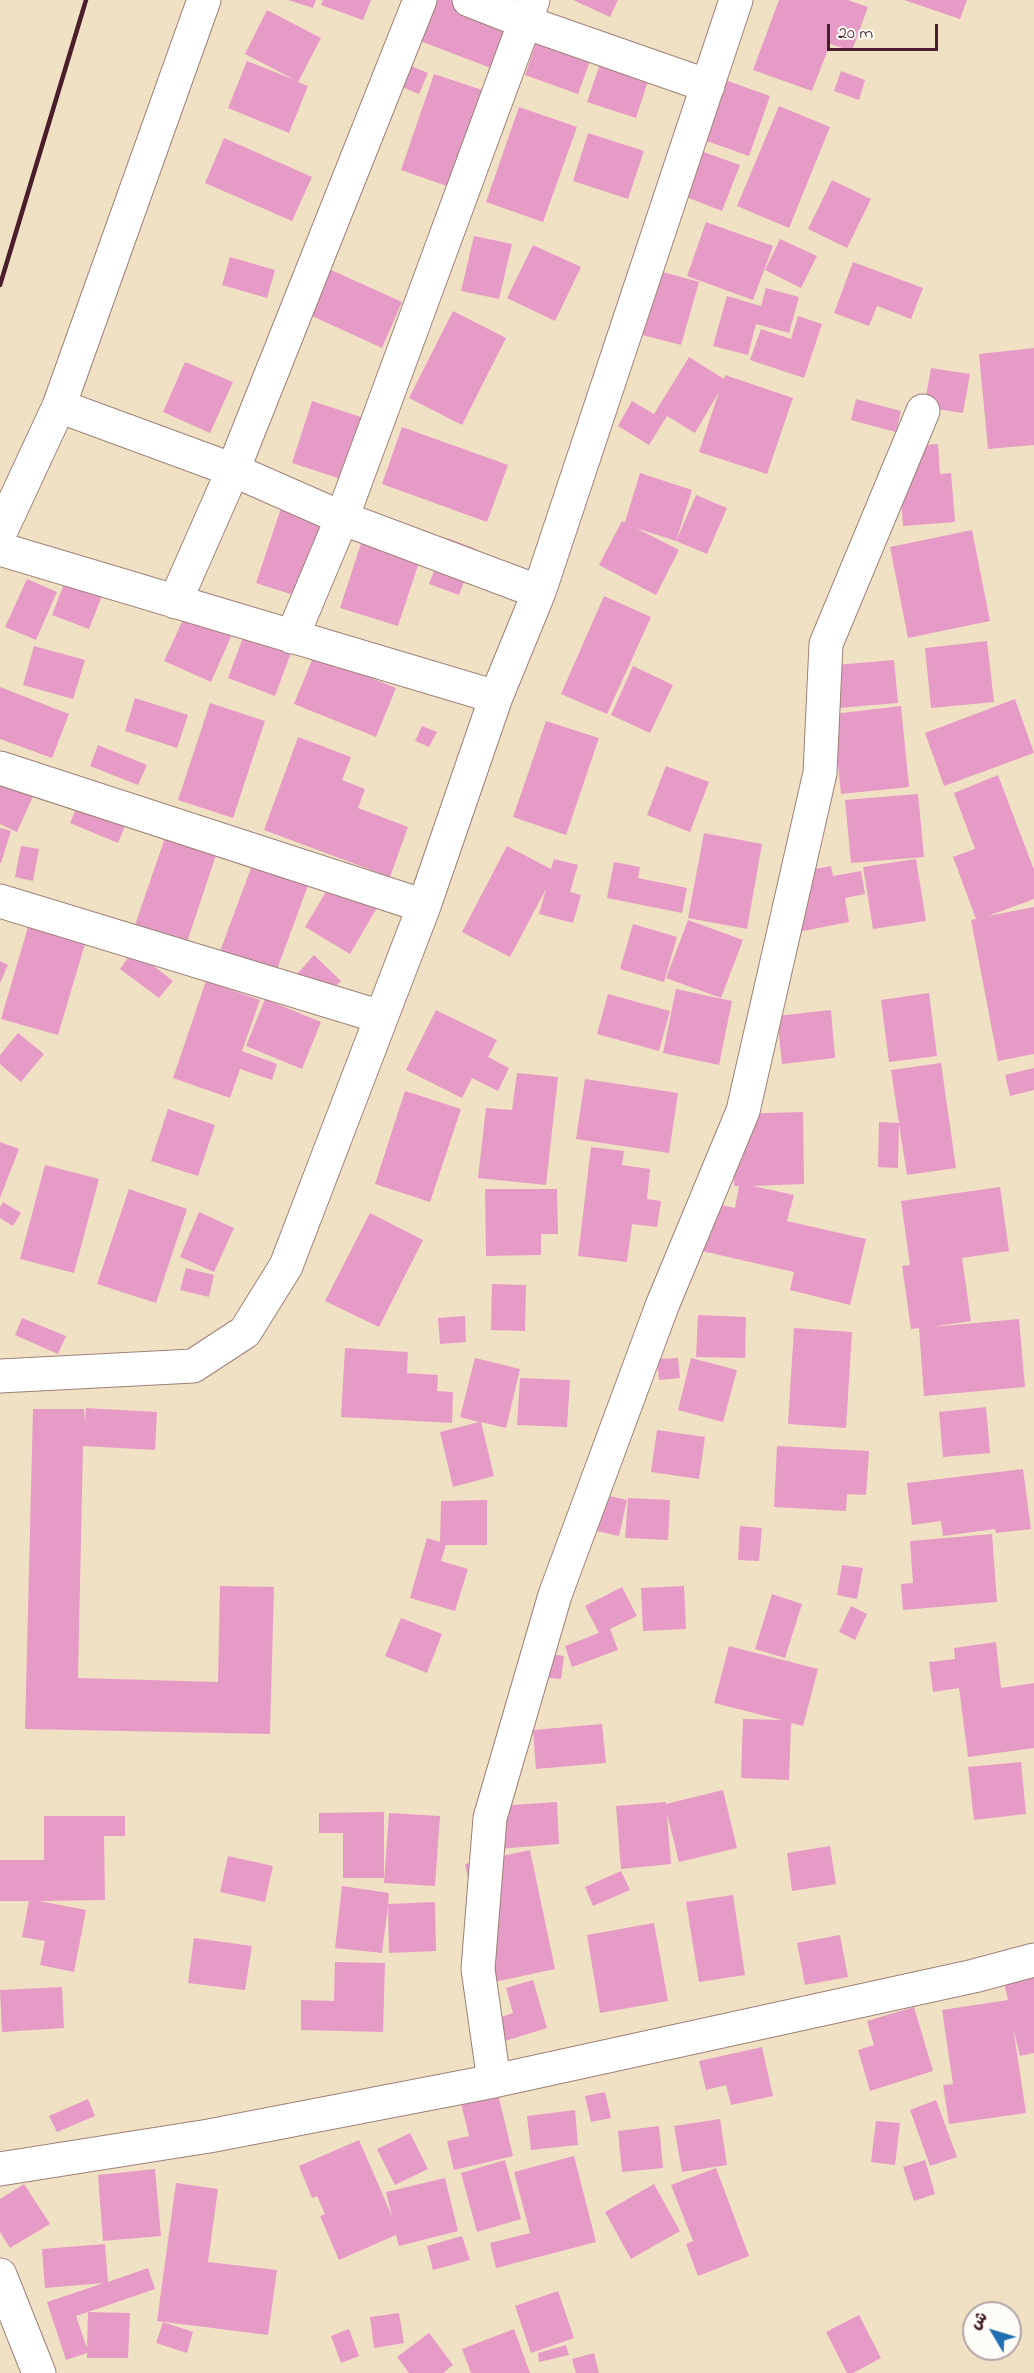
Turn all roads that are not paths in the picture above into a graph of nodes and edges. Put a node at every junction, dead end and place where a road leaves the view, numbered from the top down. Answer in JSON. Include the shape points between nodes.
{"nodes":[{"id":1,"x":204,"y":0,"type":"edge"},
{"id":2,"x":420,"y":0,"type":"edge"},
{"id":3,"x":469,"y":0,"type":"edge"},
{"id":4,"x":736,"y":0,"type":"edge"},
{"id":5,"x":529,"y":11,"type":"edge"},
{"id":6,"x":708,"y":86,"type":"junction"},
{"id":7,"x":59,"y":406,"type":"junction"},
{"id":8,"x":923,"y":411,"type":"dead end"},
{"id":9,"x":233,"y":470,"type":"junction"},
{"id":10,"x":342,"y":518,"type":"junction"},
{"id":11,"x":0,"y":533,"type":"edge"},
{"id":12,"x":0,"y":549,"type":"edge"},
{"id":13,"x":539,"y":592,"type":"junction"},
{"id":14,"x":175,"y":602,"type":"junction"},
{"id":15,"x":292,"y":636,"type":"junction"},
{"id":16,"x":496,"y":697,"type":"junction"},
{"id":17,"x":0,"y":768,"type":"edge"},
{"id":18,"x":0,"y":901,"type":"edge"},
{"id":19,"x":424,"y":906,"type":"junction"},
{"id":20,"x":381,"y":1017,"type":"junction"},
{"id":21,"x":0,"y":1376,"type":"edge"},
{"id":22,"x":1034,"y":1960,"type":"edge"},
{"id":23,"x":494,"y":2081,"type":"junction"},
{"id":24,"x":0,"y":2169,"type":"edge"},
{"id":25,"x":0,"y":2275,"type":"edge"},
{"id":26,"x":39,"y":2373,"type":"edge"}],
"edges":[{"from":1,"to":7,"type":"street"},
{"from":2,"to":9,"type":"street"},
{"from":3,"to":5,"type":"street"},
{"from":4,"to":6,"type":"street"},
{"from":5,"to":6,"type":"street"},
{"from":5,"to":10,"type":"street"},
{"from":6,"to":13,"type":"street"},
{"from":7,"to":9,"type":"street"},
{"from":7,"to":11,"type":"street"},
{"from":8,"to":23,"type":"street","via":[[826,644],[820,773],[743,1111],[662,1306],[555,1595],[490,1818],[478,1969]]},
{"from":9,"to":10,"type":"street"},
{"from":9,"to":14,"type":"street"},
{"from":10,"to":13,"type":"street"},
{"from":10,"to":15,"type":"street"},
{"from":12,"to":14,"type":"street"},
{"from":13,"to":16,"type":"street"},
{"from":14,"to":15,"type":"street"},
{"from":15,"to":16,"type":"street"},
{"from":16,"to":19,"type":"street"},
{"from":17,"to":19,"type":"street"},
{"from":18,"to":20,"type":"street"},
{"from":19,"to":20,"type":"street"},
{"from":20,"to":21,"type":"street","via":[[286,1266],[244,1332],[193,1366]]},
{"from":22,"to":23,"type":"street"},
{"from":23,"to":24,"type":"street","via":[[209,2136]]},
{"from":25,"to":26,"type":"street"}]}
